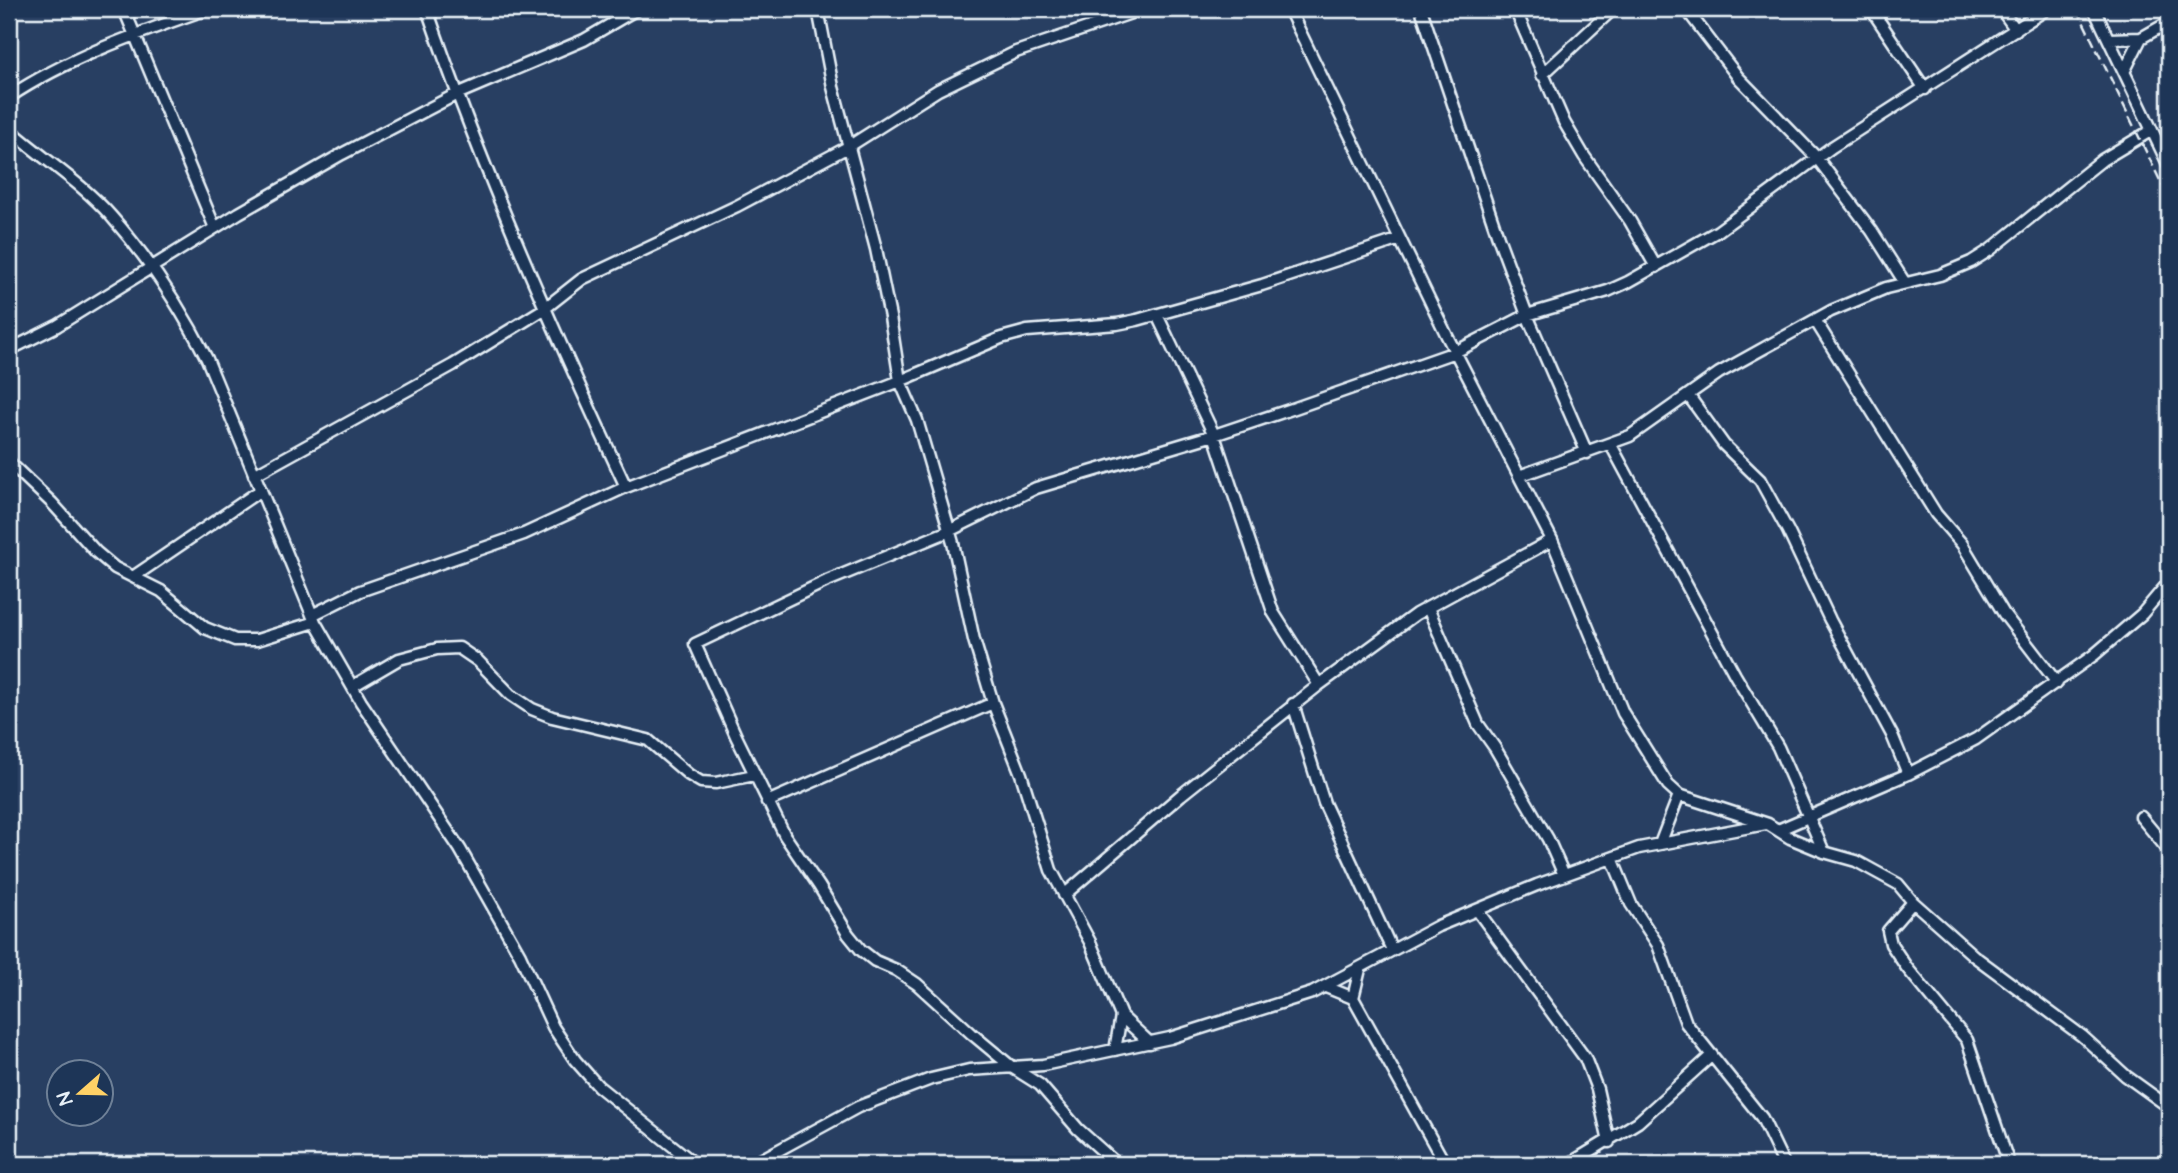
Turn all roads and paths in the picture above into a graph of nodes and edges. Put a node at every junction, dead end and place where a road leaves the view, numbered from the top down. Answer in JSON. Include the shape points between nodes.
{"nodes":[{"id":1,"x":124,"y":9,"type":"edge"},
{"id":2,"x":207,"y":9,"type":"edge"},
{"id":3,"x":427,"y":9,"type":"edge"},
{"id":4,"x":636,"y":9,"type":"edge"},
{"id":5,"x":818,"y":9,"type":"edge"},
{"id":6,"x":1143,"y":9,"type":"edge"},
{"id":7,"x":1289,"y":9,"type":"edge"},
{"id":8,"x":1421,"y":9,"type":"edge"},
{"id":9,"x":1514,"y":9,"type":"edge"},
{"id":10,"x":1613,"y":9,"type":"edge"},
{"id":11,"x":1686,"y":9,"type":"edge"},
{"id":12,"x":1871,"y":9,"type":"edge"},
{"id":13,"x":2001,"y":9,"type":"edge"},
{"id":14,"x":2047,"y":9,"type":"edge"},
{"id":15,"x":2094,"y":9,"type":"edge"},
{"id":16,"x":2169,"y":22,"type":"edge"},
{"id":17,"x":2016,"y":30,"type":"junction"},
{"id":18,"x":134,"y":35,"type":"junction"},
{"id":19,"x":2141,"y":38,"type":"junction"},
{"id":20,"x":2109,"y":39,"type":"junction"},
{"id":21,"x":2124,"y":72,"type":"junction"},
{"id":22,"x":1542,"y":75,"type":"junction"},
{"id":23,"x":1925,"y":89,"type":"junction"},
{"id":24,"x":457,"y":94,"type":"junction"},
{"id":25,"x":9,"y":97,"type":"edge"},
{"id":26,"x":9,"y":129,"type":"edge"},
{"id":27,"x":2152,"y":130,"type":"junction"},
{"id":28,"x":848,"y":146,"type":"junction"},
{"id":29,"x":2166,"y":149,"type":"edge"},
{"id":30,"x":1817,"y":158,"type":"junction"},
{"id":31,"x":2169,"y":166,"type":"edge"},
{"id":32,"x":215,"y":228,"type":"junction"},
{"id":33,"x":1400,"y":239,"type":"junction"},
{"id":34,"x":150,"y":267,"type":"junction"},
{"id":35,"x":1656,"y":267,"type":"junction"},
{"id":36,"x":1905,"y":283,"type":"junction"},
{"id":37,"x":544,"y":309,"type":"junction"},
{"id":38,"x":1157,"y":315,"type":"junction"},
{"id":39,"x":1527,"y":315,"type":"junction"},
{"id":40,"x":1815,"y":320,"type":"junction"},
{"id":41,"x":9,"y":350,"type":"edge"},
{"id":42,"x":1455,"y":352,"type":"junction"},
{"id":43,"x":900,"y":381,"type":"junction"},
{"id":44,"x":1688,"y":394,"type":"junction"},
{"id":45,"x":1214,"y":435,"type":"junction"},
{"id":46,"x":1611,"y":445,"type":"junction"},
{"id":47,"x":1587,"y":453,"type":"junction"},
{"id":48,"x":9,"y":462,"type":"edge"},
{"id":49,"x":254,"y":475,"type":"junction"},
{"id":50,"x":1519,"y":476,"type":"junction"},
{"id":51,"x":626,"y":487,"type":"junction"},
{"id":52,"x":261,"y":490,"type":"junction"},
{"id":53,"x":949,"y":531,"type":"junction"},
{"id":54,"x":1552,"y":540,"type":"junction"},
{"id":55,"x":133,"y":577,"type":"junction"},
{"id":56,"x":2169,"y":582,"type":"edge"},
{"id":57,"x":1428,"y":608,"type":"junction"},
{"id":58,"x":313,"y":618,"type":"junction"},
{"id":59,"x":2057,"y":683,"type":"junction"},
{"id":60,"x":1319,"y":685,"type":"junction"},
{"id":61,"x":353,"y":687,"type":"junction"},
{"id":62,"x":993,"y":703,"type":"junction"},
{"id":63,"x":1293,"y":704,"type":"junction"},
{"id":64,"x":1908,"y":774,"type":"junction"},
{"id":65,"x":754,"y":775,"type":"junction"},
{"id":66,"x":1679,"y":795,"type":"junction"},
{"id":67,"x":767,"y":802,"type":"junction"},
{"id":68,"x":1808,"y":816,"type":"junction"},
{"id":69,"x":2141,"y":817,"type":"dead end"},
{"id":70,"x":1768,"y":824,"type":"junction"},
{"id":71,"x":1778,"y":830,"type":"junction"},
{"id":72,"x":1660,"y":844,"type":"junction"},
{"id":73,"x":2169,"y":851,"type":"edge"},
{"id":74,"x":1824,"y":852,"type":"junction"},
{"id":75,"x":1612,"y":858,"type":"junction"},
{"id":76,"x":1564,"y":875,"type":"junction"},
{"id":77,"x":1064,"y":895,"type":"junction"},
{"id":78,"x":1913,"y":902,"type":"junction"},
{"id":79,"x":1477,"y":910,"type":"junction"},
{"id":80,"x":1392,"y":950,"type":"junction"},
{"id":81,"x":1360,"y":970,"type":"junction"},
{"id":82,"x":1325,"y":987,"type":"junction"},
{"id":83,"x":1353,"y":998,"type":"junction"},
{"id":84,"x":1121,"y":1016,"type":"junction"},
{"id":85,"x":1150,"y":1043,"type":"junction"},
{"id":86,"x":1115,"y":1050,"type":"junction"},
{"id":87,"x":1712,"y":1055,"type":"junction"},
{"id":88,"x":1013,"y":1068,"type":"junction"},
{"id":89,"x":2169,"y":1107,"type":"edge"},
{"id":90,"x":1609,"y":1142,"type":"junction"},
{"id":91,"x":695,"y":1164,"type":"edge"},
{"id":92,"x":753,"y":1164,"type":"edge"},
{"id":93,"x":1117,"y":1164,"type":"edge"},
{"id":94,"x":1445,"y":1164,"type":"edge"},
{"id":95,"x":1569,"y":1164,"type":"edge"},
{"id":96,"x":1784,"y":1164,"type":"edge"},
{"id":97,"x":2009,"y":1164,"type":"edge"}],
"edges":[{"from":1,"to":18,"type":"street"},
{"from":2,"to":18,"type":"street"},
{"from":3,"to":24,"type":"street"},
{"from":4,"to":24,"type":"street","via":[[584,40]]},
{"from":5,"to":28,"type":"street"},
{"from":6,"to":28,"type":"street","via":[[1016,52],[938,90]]},
{"from":7,"to":33,"type":"street"},
{"from":8,"to":39,"type":"street"},
{"from":9,"to":22,"type":"street"},
{"from":10,"to":22,"type":"street"},
{"from":11,"to":30,"type":"street","via":[[1738,77]]},
{"from":12,"to":23,"type":"street"},
{"from":13,"to":17,"type":"street"},
{"from":14,"to":17,"type":"street"},
{"from":15,"to":20,"type":"street"},
{"from":16,"to":19,"type":"street"},
{"from":17,"to":23,"type":"street"},
{"from":18,"to":25,"type":"street"},
{"from":18,"to":32,"type":"street"},
{"from":19,"to":20,"type":"street"},
{"from":19,"to":21,"type":"street"},
{"from":20,"to":21,"type":"street"},
{"from":21,"to":27,"type":"street"},
{"from":22,"to":35,"type":"street","via":[[1578,146]]},
{"from":23,"to":30,"type":"street"},
{"from":24,"to":32,"type":"street"},
{"from":24,"to":37,"type":"street"},
{"from":26,"to":34,"type":"street","via":[[111,216]]},
{"from":27,"to":29,"type":"street"},
{"from":27,"to":36,"type":"street","via":[[2102,160],[1971,262]]},
{"from":28,"to":37,"type":"street","via":[[737,206],[605,266]]},
{"from":28,"to":43,"type":"street","via":[[876,249]]},
{"from":29,"to":31,"type":"street"},
{"from":30,"to":35,"type":"street","via":[[1718,231]]},
{"from":30,"to":36,"type":"street"},
{"from":32,"to":34,"type":"street"},
{"from":33,"to":38,"type":"street"},
{"from":33,"to":42,"type":"street"},
{"from":34,"to":41,"type":"street","via":[[57,326]]},
{"from":34,"to":49,"type":"street","via":[[207,359]]},
{"from":35,"to":39,"type":"street","via":[[1608,291]]},
{"from":36,"to":40,"type":"street","via":[[1870,293]]},
{"from":37,"to":49,"type":"street"},
{"from":37,"to":51,"type":"street"},
{"from":38,"to":43,"type":"street","via":[[1117,324],[1027,331]]},
{"from":38,"to":45,"type":"street"},
{"from":39,"to":42,"type":"street"},
{"from":39,"to":47,"type":"street"},
{"from":40,"to":44,"type":"street"},
{"from":40,"to":59,"type":"street","via":[[1936,514],[1962,544],[2004,614]]},
{"from":42,"to":45,"type":"street"},
{"from":42,"to":50,"type":"street"},
{"from":43,"to":51,"type":"street"},
{"from":43,"to":53,"type":"street","via":[[917,420]]},
{"from":44,"to":46,"type":"street"},
{"from":44,"to":64,"type":"street","via":[[1724,444],[1760,480]]},
{"from":45,"to":53,"type":"street","via":[[1036,488]]},
{"from":45,"to":60,"type":"street","via":[[1273,612]]},
{"from":46,"to":47,"type":"street"},
{"from":46,"to":68,"type":"street","via":[[1778,747]]},
{"from":47,"to":50,"type":"street"},
{"from":48,"to":55,"type":"street","via":[[96,552]]},
{"from":49,"to":52,"type":"street"},
{"from":50,"to":54,"type":"street"},
{"from":51,"to":58,"type":"street","via":[[524,534],[360,590]]},
{"from":52,"to":55,"type":"street"},
{"from":52,"to":58,"type":"street"},
{"from":53,"to":62,"type":"street"},
{"from":53,"to":65,"type":"street","via":[[827,581],[695,644]]},
{"from":54,"to":57,"type":"street"},
{"from":54,"to":66,"type":"street","via":[[1623,713]]},
{"from":55,"to":58,"type":"street","via":[[161,591],[205,628],[235,640],[257,640]]},
{"from":56,"to":59,"type":"street","via":[[2123,632]]},
{"from":57,"to":60,"type":"street"},
{"from":57,"to":76,"type":"street","via":[[1478,724],[1548,839]]},
{"from":58,"to":61,"type":"street"},
{"from":59,"to":64,"type":"street","via":[[1976,740]]},
{"from":60,"to":63,"type":"street"},
{"from":61,"to":65,"type":"street","via":[[398,659],[459,648],[532,709],[648,740],[701,782]]},
{"from":61,"to":91,"type":"street","via":[[460,849],[520,955],[553,1027],[575,1060],[598,1086]]},
{"from":62,"to":67,"type":"street"},
{"from":62,"to":77,"type":"street","via":[[1021,774],[1043,850]]},
{"from":63,"to":77,"type":"street"},
{"from":63,"to":80,"type":"street","via":[[1324,803]]},
{"from":64,"to":68,"type":"street"},
{"from":65,"to":67,"type":"street"},
{"from":66,"to":70,"type":"street"},
{"from":66,"to":72,"type":"street"},
{"from":67,"to":88,"type":"street","via":[[799,860],[861,950],[917,984]]},
{"from":68,"to":71,"type":"street"},
{"from":68,"to":74,"type":"street"},
{"from":69,"to":73,"type":"street"},
{"from":70,"to":71,"type":"street"},
{"from":70,"to":72,"type":"street"},
{"from":71,"to":74,"type":"street"},
{"from":72,"to":75,"type":"street"},
{"from":74,"to":78,"type":"street","via":[[1856,861],[1886,877]]},
{"from":75,"to":76,"type":"street"},
{"from":75,"to":87,"type":"street","via":[[1631,904],[1658,945],[1686,1023]]},
{"from":76,"to":79,"type":"street"},
{"from":77,"to":84,"type":"street"},
{"from":78,"to":89,"type":"street","via":[[1974,956],[2082,1035],[2126,1076]]},
{"from":78,"to":97,"type":"street","via":[[1888,931],[1891,944],[1967,1040]]},
{"from":79,"to":80,"type":"street"},
{"from":79,"to":90,"type":"street","via":[[1584,1058],[1597,1089]]},
{"from":80,"to":81,"type":"street"},
{"from":81,"to":82,"type":"street"},
{"from":81,"to":83,"type":"street"},
{"from":82,"to":83,"type":"street"},
{"from":82,"to":85,"type":"street"},
{"from":83,"to":94,"type":"street"},
{"from":84,"to":85,"type":"street"},
{"from":84,"to":86,"type":"street"},
{"from":85,"to":86,"type":"street"},
{"from":86,"to":88,"type":"street"},
{"from":87,"to":90,"type":"street"},
{"from":87,"to":96,"type":"street","via":[[1762,1118]]},
{"from":88,"to":92,"type":"street","via":[[969,1070],[887,1094]]},
{"from":88,"to":93,"type":"street","via":[[1040,1084],[1078,1129]]},
{"from":90,"to":95,"type":"street"}]}
